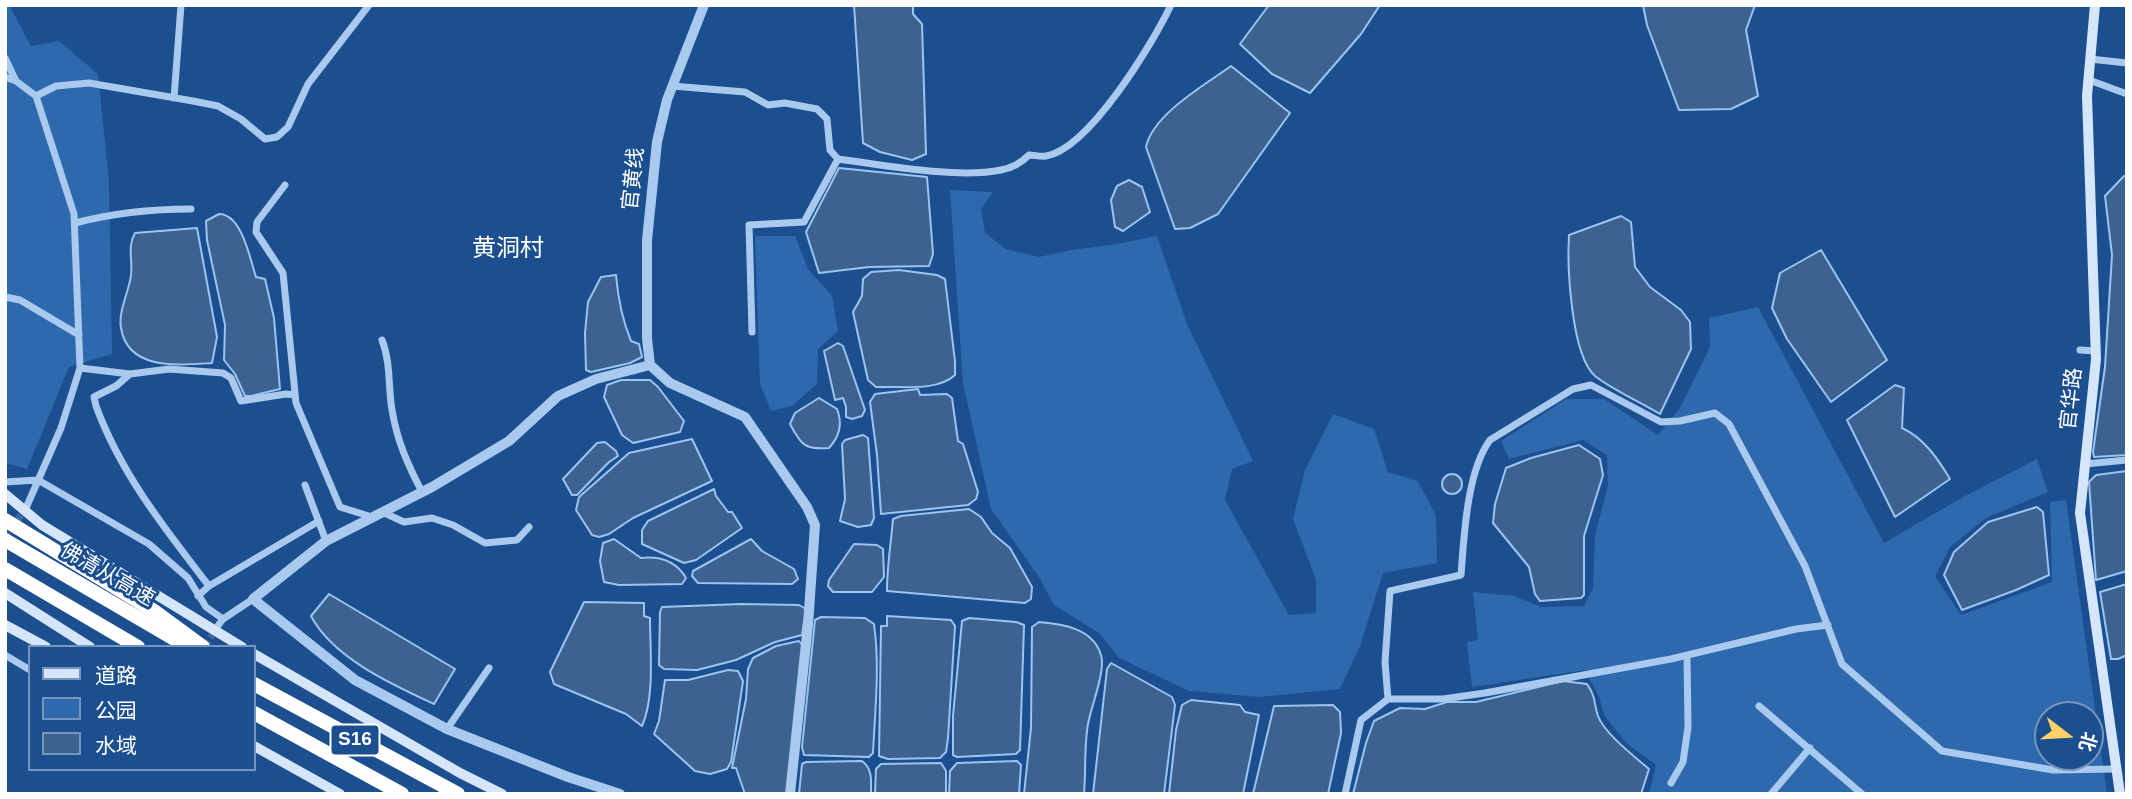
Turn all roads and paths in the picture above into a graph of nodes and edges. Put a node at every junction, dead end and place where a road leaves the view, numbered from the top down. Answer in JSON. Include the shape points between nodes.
{"nodes":[{"id":1,"x":181,"y":5,"type":"edge"},
{"id":2,"x":704,"y":5,"type":"edge"},
{"id":3,"x":1171,"y":5,"type":"edge"},
{"id":4,"x":2095,"y":5,"type":"edge"},
{"id":5,"x":367,"y":6,"type":"edge"},
{"id":6,"x":5,"y":58,"type":"edge"},
{"id":7,"x":2090,"y":59,"type":"junction"},
{"id":8,"x":2127,"y":63,"type":"edge"},
{"id":9,"x":5,"y":77,"type":"edge"},
{"id":10,"x":2089,"y":80,"type":"junction"},
{"id":11,"x":16,"y":81,"type":"junction"},
{"id":12,"x":672,"y":86,"type":"junction"},
{"id":13,"x":2127,"y":94,"type":"edge"},
{"id":14,"x":36,"y":96,"type":"junction"},
{"id":15,"x":174,"y":98,"type":"junction"},
{"id":16,"x":838,"y":159,"type":"junction"},
{"id":17,"x":285,"y":185,"type":"dead end"},
{"id":18,"x":191,"y":209,"type":"dead end"},
{"id":19,"x":75,"y":223,"type":"junction"},
{"id":20,"x":5,"y":297,"type":"edge"},
{"id":21,"x":752,"y":332,"type":"dead end"},
{"id":22,"x":79,"y":335,"type":"junction"},
{"id":23,"x":382,"y":340,"type":"dead end"},
{"id":24,"x":2080,"y":350,"type":"dead end"},
{"id":25,"x":2095,"y":351,"type":"junction"},
{"id":26,"x":650,"y":365,"type":"junction"},
{"id":27,"x":80,"y":368,"type":"junction"},
{"id":28,"x":130,"y":374,"type":"junction"},
{"id":29,"x":295,"y":395,"type":"junction"},
{"id":30,"x":2127,"y":460,"type":"edge"},
{"id":31,"x":2085,"y":464,"type":"junction"},
{"id":32,"x":38,"y":480,"type":"junction"},
{"id":33,"x":5,"y":482,"type":"edge"},
{"id":34,"x":304,"y":485,"type":"dead end"},
{"id":35,"x":422,"y":492,"type":"junction"},
{"id":36,"x":5,"y":494,"type":"edge"},
{"id":37,"x":26,"y":508,"type":"tunnel mouth"},
{"id":38,"x":377,"y":515,"type":"junction"},
{"id":39,"x":5,"y":520,"type":"edge"},
{"id":40,"x":319,"y":521,"type":"junction"},
{"id":41,"x":529,"y":527,"type":"dead end"},
{"id":42,"x":5,"y":540,"type":"edge"},
{"id":43,"x":326,"y":541,"type":"junction"},
{"id":44,"x":5,"y":569,"type":"edge"},
{"id":45,"x":209,"y":586,"type":"junction"},
{"id":46,"x":5,"y":593,"type":"edge"},
{"id":47,"x":198,"y":596,"type":"junction"},
{"id":48,"x":253,"y":599,"type":"junction"},
{"id":49,"x":223,"y":620,"type":"junction"},
{"id":50,"x":5,"y":625,"type":"edge"},
{"id":51,"x":1828,"y":625,"type":"junction"},
{"id":52,"x":217,"y":627,"type":"tunnel mouth"},
{"id":53,"x":42,"y":645,"type":"edge"},
{"id":54,"x":87,"y":645,"type":"edge"},
{"id":55,"x":135,"y":645,"type":"edge"},
{"id":56,"x":185,"y":645,"type":"edge"},
{"id":57,"x":200,"y":645,"type":"edge"},
{"id":58,"x":239,"y":645,"type":"edge"},
{"id":59,"x":5,"y":655,"type":"edge"},
{"id":60,"x":256,"y":655,"type":"edge"},
{"id":61,"x":1686,"y":656,"type":"junction"},
{"id":62,"x":489,"y":668,"type":"dead end"},
{"id":63,"x":28,"y":669,"type":"edge"},
{"id":64,"x":256,"y":685,"type":"edge"},
{"id":65,"x":1388,"y":699,"type":"junction"},
{"id":66,"x":1759,"y":706,"type":"dead end"},
{"id":67,"x":256,"y":714,"type":"edge"},
{"id":68,"x":447,"y":729,"type":"junction"},
{"id":69,"x":256,"y":747,"type":"edge"},
{"id":70,"x":1810,"y":748,"type":"junction"},
{"id":71,"x":2116,"y":769,"type":"junction"},
{"id":72,"x":1671,"y":783,"type":"dead end"},
{"id":73,"x":340,"y":794,"type":"edge"},
{"id":74,"x":402,"y":794,"type":"edge"},
{"id":75,"x":458,"y":794,"type":"edge"},
{"id":76,"x":502,"y":794,"type":"edge"},
{"id":77,"x":620,"y":794,"type":"edge"},
{"id":78,"x":790,"y":794,"type":"edge"},
{"id":79,"x":1345,"y":794,"type":"edge"},
{"id":80,"x":1771,"y":794,"type":"edge"},
{"id":81,"x":1862,"y":794,"type":"edge"},
{"id":82,"x":2120,"y":794,"type":"edge"}],
"edges":[{"from":1,"to":15,"type":"street"},
{"from":2,"to":12,"type":"street","name":"官黄线"},
{"from":3,"to":16,"type":"street","via":[[1102,115],[1076,140],[1047,156],[1029,155],[1020,164],[1000,171],[950,172]]},
{"from":4,"to":7,"type":"main road","name":"官华路"},
{"from":5,"to":15,"type":"street","via":[[308,84],[288,127],[277,137],[265,139],[218,106]]},
{"from":6,"to":11,"type":"street"},
{"from":7,"to":8,"type":"street"},
{"from":7,"to":10,"type":"main road","name":"官华路"},
{"from":9,"to":11,"type":"street"},
{"from":10,"to":13,"type":"street"},
{"from":10,"to":25,"type":"main road","name":"官华路"},
{"from":11,"to":14,"type":"street"},
{"from":12,"to":16,"type":"street","via":[[745,92],[768,105],[817,109],[827,119],[830,150]]},
{"from":12,"to":26,"type":"street","name":"官黄线","via":[[657,142],[647,240]]},
{"from":14,"to":15,"type":"street","via":[[56,86],[89,83]]},
{"from":14,"to":19,"type":"street"},
{"from":16,"to":21,"type":"street","via":[[804,222],[749,225]]},
{"from":17,"to":29,"type":"street","via":[[257,222],[256,232],[282,273]]},
{"from":18,"to":19,"type":"street","via":[[156,209]]},
{"from":19,"to":22,"type":"street"},
{"from":20,"to":22,"type":"street","via":[[20,300]]},
{"from":22,"to":27,"type":"street"},
{"from":23,"to":35,"type":"street","via":[[401,451]]},
{"from":24,"to":25,"type":"street"},
{"from":25,"to":31,"type":"main road","name":"官华路"},
{"from":26,"to":35,"type":"street","via":[[596,379],[558,396],[509,441]]},
{"from":26,"to":78,"type":"street","via":[[670,383],[745,417],[815,525]]},
{"from":27,"to":28,"type":"street"},
{"from":27,"to":32,"type":"street"},
{"from":28,"to":29,"type":"street","via":[[169,369],[223,373],[231,378],[241,401]]},
{"from":28,"to":45,"type":"street","via":[[94,397],[100,418],[119,460],[146,502]]},
{"from":29,"to":38,"type":"street","via":[[340,507]]},
{"from":30,"to":31,"type":"street"},
{"from":31,"to":71,"type":"main road","name":"官华路","via":[[2080,513]]},
{"from":32,"to":33,"type":"street"},
{"from":32,"to":37,"type":"street"},
{"from":32,"to":47,"type":"street","via":[[149,544],[188,579]]},
{"from":34,"to":40,"type":"street"},
{"from":35,"to":38,"type":"street"},
{"from":36,"to":58,"type":"main road","via":[[42,525]]},
{"from":38,"to":41,"type":"street","via":[[404,522],[432,518],[485,543],[517,540]]},
{"from":38,"to":43,"type":"street"},
{"from":39,"to":57,"type":"highway","via":[[154,611]]},
{"from":40,"to":43,"type":"street"},
{"from":40,"to":45,"type":"street"},
{"from":42,"to":56,"type":"highway","name":"佛清从高速"},
{"from":43,"to":48,"type":"street"},
{"from":44,"to":55,"type":"highway"},
{"from":45,"to":47,"type":"street"},
{"from":46,"to":54,"type":"main road"},
{"from":47,"to":49,"type":"street"},
{"from":48,"to":49,"type":"street"},
{"from":48,"to":68,"type":"street","via":[[355,680]]},
{"from":49,"to":52,"type":"street"},
{"from":50,"to":53,"type":"main road"},
{"from":51,"to":61,"type":"street"},
{"from":51,"to":65,"type":"street","via":[[1805,566],[1729,424],[1715,413],[1661,422],[1591,385],[1573,389],[1490,440],[1480,453],[1465,524],[1461,575],[1390,591],[1385,662]]},
{"from":51,"to":71,"type":"street","via":[[1842,664],[1942,751],[2053,770]]},
{"from":59,"to":63,"type":"street"},
{"from":60,"to":76,"type":"main road"},
{"from":61,"to":65,"type":"street","via":[[1464,696]]},
{"from":61,"to":72,"type":"street","via":[[1688,727],[1683,762]]},
{"from":62,"to":68,"type":"street"},
{"from":64,"to":75,"type":"highway","number":"S16"},
{"from":65,"to":79,"type":"street","via":[[1361,720]]},
{"from":66,"to":70,"type":"street"},
{"from":67,"to":74,"type":"highway","number":"S16"},
{"from":68,"to":77,"type":"street"},
{"from":69,"to":73,"type":"main road"},
{"from":70,"to":80,"type":"street"},
{"from":70,"to":81,"type":"street"},
{"from":71,"to":82,"type":"main road","name":"官华路"}]}
